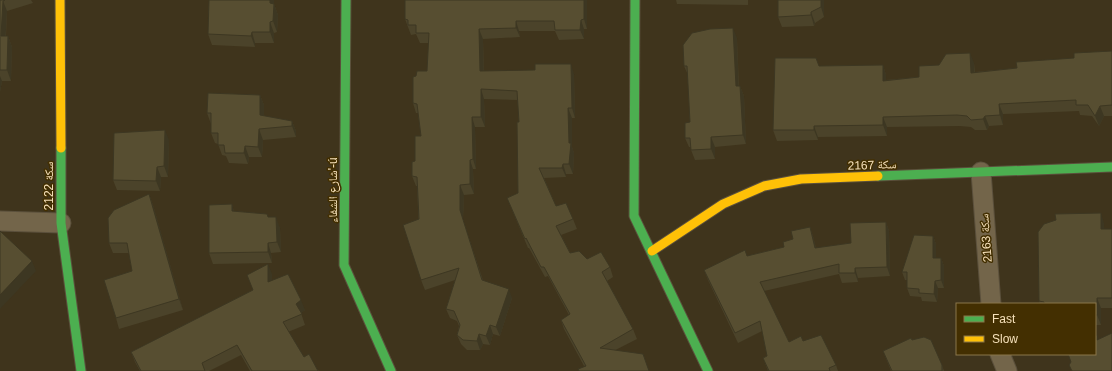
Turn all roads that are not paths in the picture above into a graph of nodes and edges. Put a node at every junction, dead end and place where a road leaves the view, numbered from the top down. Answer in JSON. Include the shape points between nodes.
{"nodes":[{"id":1,"x":60,"y":0,"type":"edge"},
{"id":2,"x":346,"y":0,"type":"edge"},
{"id":3,"x":635,"y":0,"type":"edge"},
{"id":4,"x":1112,"y":167,"type":"edge"},
{"id":5,"x":981,"y":172,"type":"junction"},
{"id":6,"x":0,"y":221,"type":"edge"},
{"id":7,"x":61,"y":223,"type":"junction"},
{"id":8,"x":652,"y":251,"type":"junction"},
{"id":9,"x":991,"y":303,"type":"edge"},
{"id":10,"x":1000,"y":355,"type":"edge"},
{"id":11,"x":81,"y":371,"type":"edge"},
{"id":12,"x":391,"y":371,"type":"edge"},
{"id":13,"x":708,"y":371,"type":"edge"},
{"id":14,"x":1007,"y":371,"type":"edge"}],
"edges":[{"from":1,"to":7,"type":"street","name":"سكة 2122"},
{"from":2,"to":12,"type":"street","name":"شارع الشفاء'-ú","via":[[344,265]]},
{"from":3,"to":8,"type":"street","via":[[634,216]]},
{"from":4,"to":5,"type":"street","name":"سكة 2167"},
{"from":5,"to":8,"type":"street","name":"سكة 2167","via":[[801,179],[764,186],[723,204]]},
{"from":5,"to":9,"type":"street","name":"سكة 2163"},
{"from":6,"to":7,"type":"street"},
{"from":7,"to":11,"type":"street","name":"سكة 2122"},
{"from":8,"to":13,"type":"street"},
{"from":10,"to":14,"type":"street"}]}
